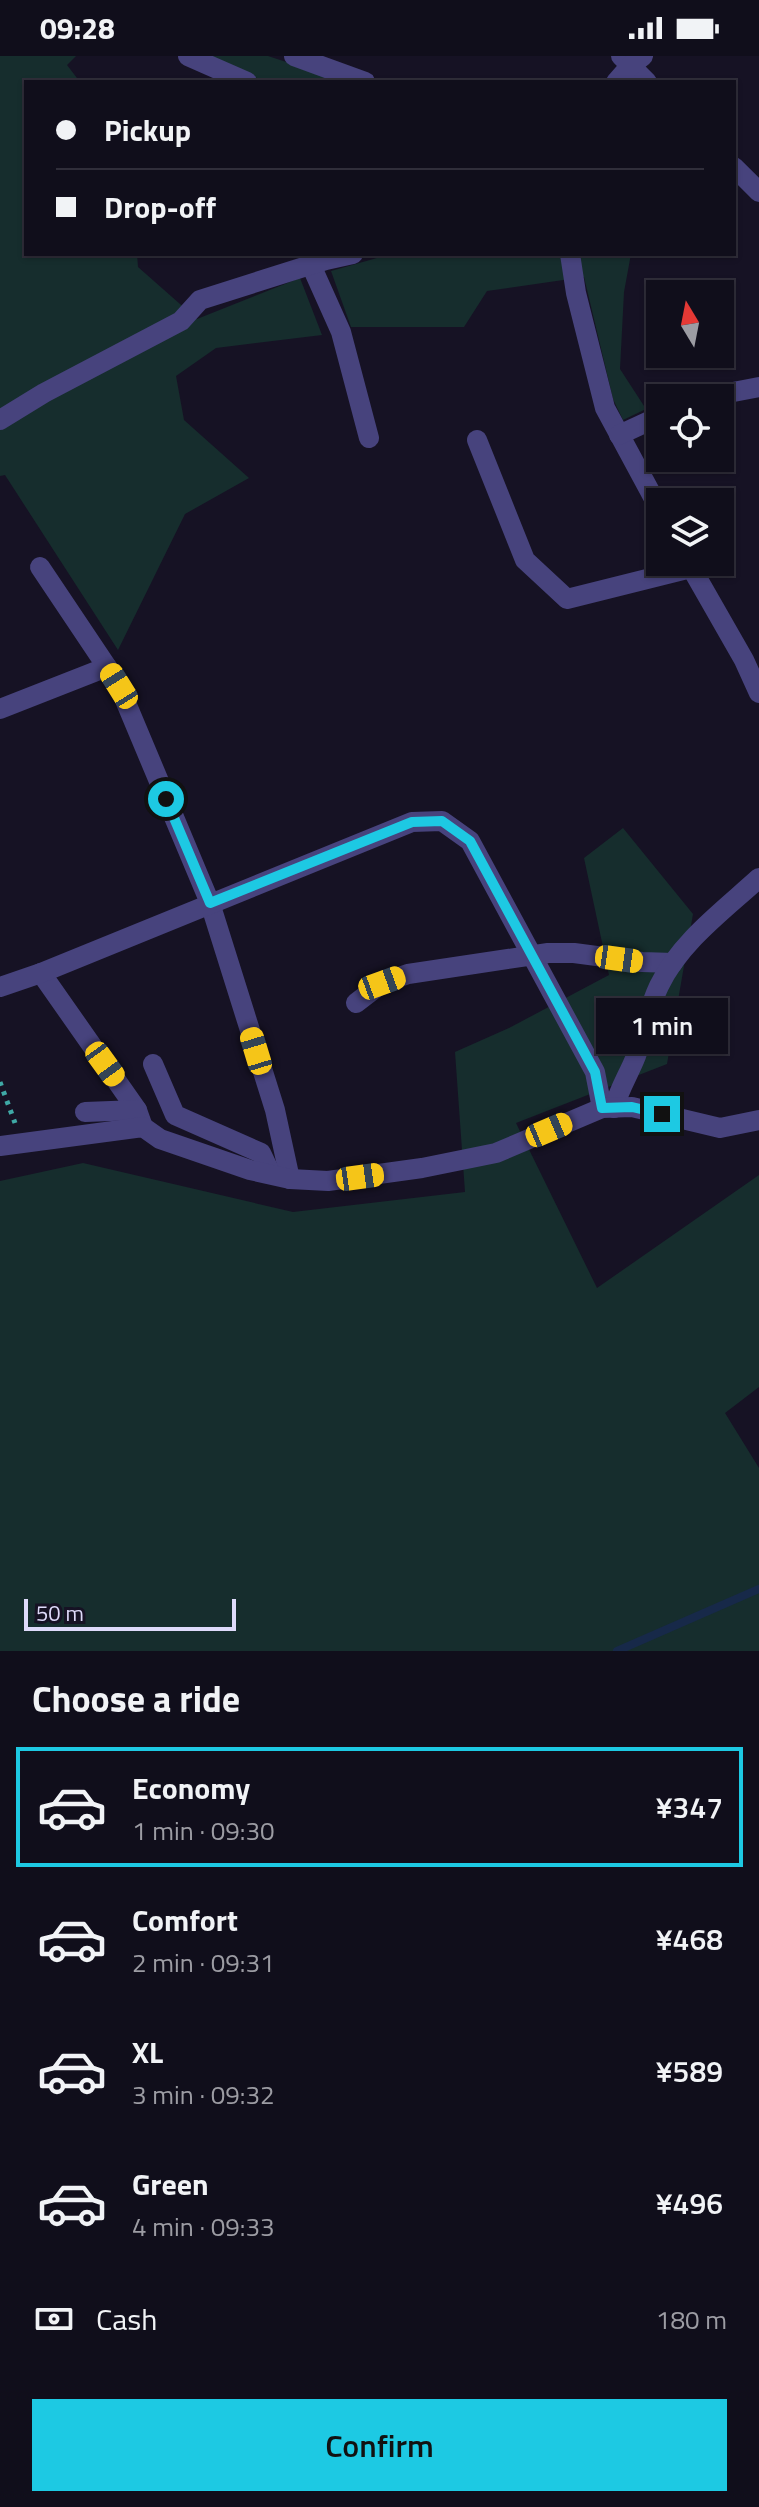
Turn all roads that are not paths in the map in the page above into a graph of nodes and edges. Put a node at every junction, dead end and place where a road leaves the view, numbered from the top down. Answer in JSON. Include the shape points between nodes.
{"nodes":[{"id":1,"x":188,"y":56,"type":"edge"},
{"id":2,"x":294,"y":56,"type":"edge"},
{"id":3,"x":631,"y":59,"type":"edge"},
{"id":4,"x":242,"y":80,"type":"edge"},
{"id":5,"x":360,"y":80,"type":"edge"},
{"id":6,"x":617,"y":80,"type":"edge"},
{"id":7,"x":646,"y":80,"type":"edge"},
{"id":8,"x":736,"y":169,"type":"edge"},
{"id":9,"x":759,"y":192,"type":"edge"},
{"id":10,"x":345,"y":256,"type":"edge"},
{"id":11,"x":570,"y":256,"type":"edge"},
{"id":12,"x":311,"y":265,"type":"junction"},
{"id":13,"x":759,"y":387,"type":"edge"},
{"id":14,"x":734,"y":392,"type":"edge"},
{"id":15,"x":0,"y":420,"type":"edge"},
{"id":16,"x":646,"y":422,"type":"edge"},
{"id":17,"x":619,"y":435,"type":"junction"},
{"id":18,"x":369,"y":438,"type":"dead end"},
{"id":19,"x":477,"y":440,"type":"dead end"},
{"id":20,"x":648,"y":488,"type":"edge"},
{"id":21,"x":40,"y":567,"type":"dead end"},
{"id":22,"x":650,"y":576,"type":"edge"},
{"id":23,"x":697,"y":576,"type":"edge"},
{"id":24,"x":752,"y":656,"type":"edge"},
{"id":25,"x":107,"y":667,"type":"junction"},
{"id":26,"x":759,"y":693,"type":"edge"},
{"id":27,"x":2,"y":704,"type":"edge"},
{"id":28,"x":759,"y":878,"type":"edge"},
{"id":29,"x":210,"y":903,"type":"junction"},
{"id":30,"x":531,"y":956,"type":"junction"},
{"id":31,"x":673,"y":963,"type":"junction"},
{"id":32,"x":41,"y":973,"type":"junction"},
{"id":33,"x":0,"y":987,"type":"edge"},
{"id":34,"x":356,"y":1003,"type":"dead end"},
{"id":35,"x":153,"y":1064,"type":"dead end"},
{"id":36,"x":608,"y":1108,"type":"junction"},
{"id":37,"x":85,"y":1112,"type":"dead end"},
{"id":38,"x":140,"y":1118,"type":"junction"},
{"id":39,"x":759,"y":1120,"type":"edge"},
{"id":40,"x":0,"y":1146,"type":"edge"},
{"id":41,"x":280,"y":1176,"type":"junction"}],
"edges":[{"from":1,"to":4,"type":"street"},
{"from":2,"to":5,"type":"street"},
{"from":3,"to":6,"type":"street"},
{"from":3,"to":7,"type":"street"},
{"from":8,"to":9,"type":"street"},
{"from":10,"to":12,"type":"street"},
{"from":11,"to":17,"type":"street","via":[[605,408]]},
{"from":12,"to":15,"type":"street","via":[[200,300],[181,321]]},
{"from":12,"to":18,"type":"street","via":[[341,332]]},
{"from":13,"to":14,"type":"street"},
{"from":16,"to":17,"type":"street"},
{"from":17,"to":20,"type":"street"},
{"from":19,"to":22,"type":"street","via":[[525,560],[567,599]]},
{"from":21,"to":25,"type":"street"},
{"from":23,"to":24,"type":"street"},
{"from":24,"to":26,"type":"street"},
{"from":25,"to":27,"type":"street"},
{"from":25,"to":29,"type":"street"},
{"from":28,"to":31,"type":"street"},
{"from":29,"to":30,"type":"street","via":[[412,822],[442,821],[470,841]]},
{"from":29,"to":32,"type":"street"},
{"from":29,"to":41,"type":"street","via":[[275,1110]]},
{"from":30,"to":31,"type":"street","via":[[574,953]]},
{"from":30,"to":34,"type":"street","via":[[408,974],[382,983]]},
{"from":30,"to":36,"type":"street","via":[[595,1072]]},
{"from":31,"to":36,"type":"street","via":[[660,984],[636,1056]]},
{"from":32,"to":33,"type":"street"},
{"from":32,"to":38,"type":"street"},
{"from":35,"to":41,"type":"street","via":[[175,1115],[261,1153]]},
{"from":36,"to":39,"type":"street","via":[[632,1107],[720,1128]]},
{"from":36,"to":41,"type":"street","via":[[496,1153],[328,1181]]},
{"from":37,"to":38,"type":"street"},
{"from":38,"to":40,"type":"street"},
{"from":38,"to":41,"type":"street","via":[[160,1139]]}]}
